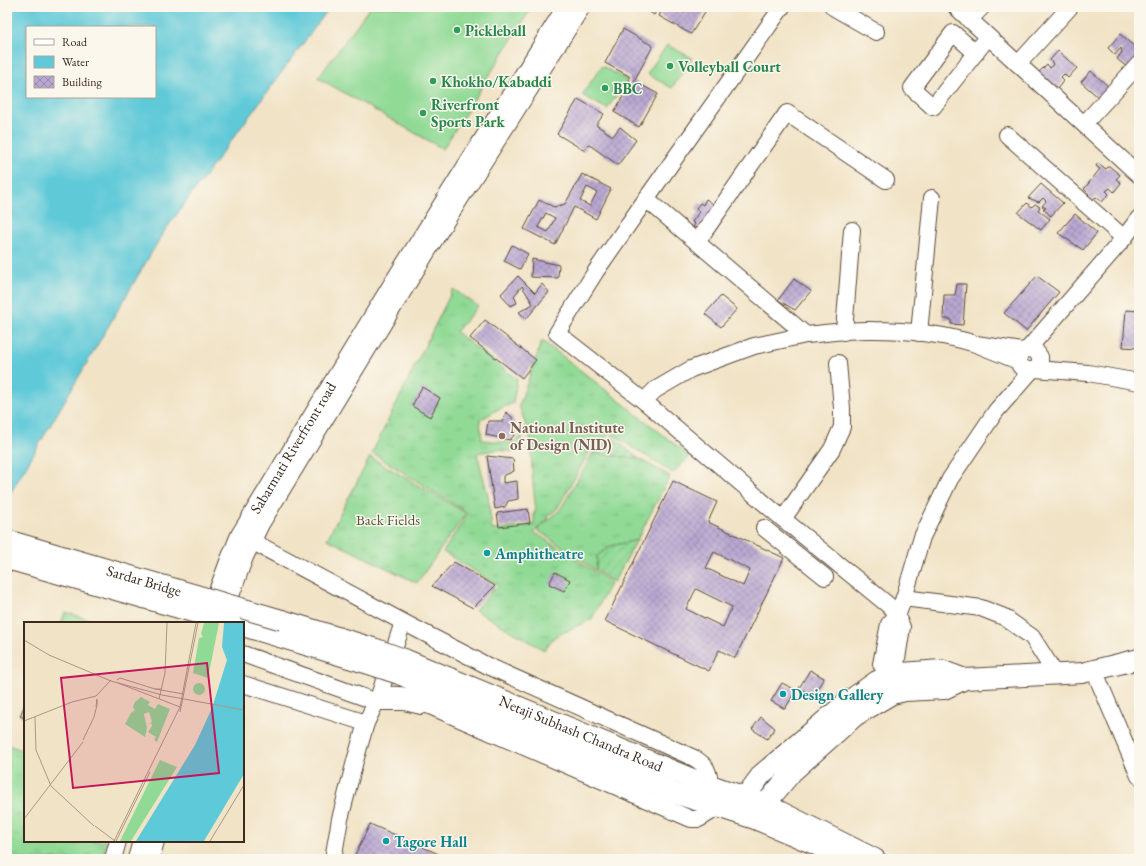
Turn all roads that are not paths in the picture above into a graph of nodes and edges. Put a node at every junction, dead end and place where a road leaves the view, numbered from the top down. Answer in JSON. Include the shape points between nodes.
{"nodes":[{"id":1,"x":565,"y":7,"type":"edge"},
{"id":2,"x":582,"y":7,"type":"edge"},
{"id":3,"x":782,"y":7,"type":"edge"},
{"id":4,"x":833,"y":7,"type":"edge"},
{"id":5,"x":956,"y":7,"type":"edge"},
{"id":6,"x":982,"y":7,"type":"edge"},
{"id":7,"x":1070,"y":7,"type":"edge"},
{"id":8,"x":969,"y":20,"type":"junction"},
{"id":9,"x":876,"y":32,"type":"dead end"},
{"id":10,"x":988,"y":37,"type":"junction"},
{"id":11,"x":976,"y":53,"type":"dead end"},
{"id":12,"x":1018,"y":64,"type":"junction"},
{"id":13,"x":1139,"y":64,"type":"edge"},
{"id":14,"x":1084,"y":124,"type":"junction"},
{"id":15,"x":1007,"y":135,"type":"dead end"},
{"id":16,"x":1139,"y":175,"type":"edge"},
{"id":17,"x":886,"y":180,"type":"dead end"},
{"id":18,"x":932,"y":198,"type":"dead end"},
{"id":19,"x":646,"y":199,"type":"junction"},
{"id":20,"x":1139,"y":218,"type":"edge"},
{"id":21,"x":852,"y":230,"type":"dead end"},
{"id":22,"x":1124,"y":238,"type":"junction"},
{"id":23,"x":697,"y":242,"type":"junction"},
{"id":24,"x":400,"y":284,"type":"junction"},
{"id":25,"x":844,"y":332,"type":"junction"},
{"id":26,"x":919,"y":333,"type":"junction"},
{"id":27,"x":806,"y":335,"type":"junction"},
{"id":28,"x":1029,"y":359,"type":"junction"},
{"id":29,"x":838,"y":363,"type":"dead end"},
{"id":30,"x":1139,"y":382,"type":"edge"},
{"id":31,"x":644,"y":402,"type":"junction"},
{"id":32,"x":783,"y":519,"type":"junction"},
{"id":33,"x":764,"y":528,"type":"dead end"},
{"id":34,"x":246,"y":538,"type":"junction"},
{"id":35,"x":7,"y":540,"type":"edge"},
{"id":36,"x":7,"y":558,"type":"edge"},
{"id":37,"x":825,"y":577,"type":"dead end"},
{"id":38,"x":904,"y":598,"type":"junction"},
{"id":39,"x":898,"y":614,"type":"junction"},
{"id":40,"x":205,"y":622,"type":"edge"},
{"id":41,"x":221,"y":622,"type":"edge"},
{"id":42,"x":228,"y":622,"type":"edge"},
{"id":43,"x":403,"y":622,"type":"junction"},
{"id":44,"x":244,"y":626,"type":"edge"},
{"id":45,"x":280,"y":628,"type":"junction"},
{"id":46,"x":244,"y":654,"type":"edge"},
{"id":47,"x":1139,"y":659,"type":"edge"},
{"id":48,"x":402,"y":667,"type":"junction"},
{"id":49,"x":1094,"y":670,"type":"junction"},
{"id":50,"x":1056,"y":674,"type":"junction"},
{"id":51,"x":888,"y":682,"type":"junction"},
{"id":52,"x":244,"y":684,"type":"edge"},
{"id":53,"x":378,"y":699,"type":"junction"},
{"id":54,"x":366,"y":724,"type":"junction"},
{"id":55,"x":1139,"y":776,"type":"edge"},
{"id":56,"x":711,"y":786,"type":"junction"},
{"id":57,"x":733,"y":806,"type":"junction"},
{"id":58,"x":760,"y":811,"type":"junction"},
{"id":59,"x":118,"y":842,"type":"edge"},
{"id":60,"x":141,"y":842,"type":"edge"},
{"id":61,"x":156,"y":842,"type":"edge"},
{"id":62,"x":113,"y":859,"type":"edge"},
{"id":63,"x":136,"y":859,"type":"edge"},
{"id":64,"x":151,"y":859,"type":"edge"},
{"id":65,"x":333,"y":859,"type":"edge"},
{"id":66,"x":844,"y":859,"type":"edge"},
{"id":67,"x":875,"y":859,"type":"edge"}],
"edges":[{"from":1,"to":24,"type":"street"},
{"from":2,"to":24,"type":"street"},
{"from":3,"to":19,"type":"street"},
{"from":4,"to":9,"type":"street"},
{"from":5,"to":8,"type":"street"},
{"from":6,"to":8,"type":"street"},
{"from":7,"to":12,"type":"street"},
{"from":8,"to":10,"type":"street"},
{"from":10,"to":11,"type":"street"},
{"from":10,"to":12,"type":"street"},
{"from":12,"to":14,"type":"street"},
{"from":13,"to":14,"type":"street"},
{"from":14,"to":16,"type":"street"},
{"from":15,"to":22,"type":"street"},
{"from":17,"to":23,"type":"street","via":[[787,113]]},
{"from":18,"to":26,"type":"street"},
{"from":19,"to":23,"type":"street"},
{"from":19,"to":31,"type":"street","via":[[557,333]]},
{"from":20,"to":22,"type":"street"},
{"from":21,"to":25,"type":"street"},
{"from":22,"to":28,"type":"street","via":[[1066,306]]},
{"from":23,"to":27,"type":"street"},
{"from":24,"to":34,"type":"street","name":"Sabarmati Riverfront road"},
{"from":25,"to":26,"type":"street","via":[[872,329]]},
{"from":25,"to":27,"type":"street"},
{"from":26,"to":28,"type":"street","via":[[965,341]]},
{"from":27,"to":31,"type":"street","via":[[754,346],[691,369],[655,390]]},
{"from":28,"to":30,"type":"street"},
{"from":28,"to":38,"type":"street","via":[[950,479],[922,537]]},
{"from":29,"to":32,"type":"street","via":[[842,427],[832,449]]},
{"from":31,"to":32,"type":"street"},
{"from":32,"to":39,"type":"street"},
{"from":33,"to":37,"type":"street"},
{"from":34,"to":40,"type":"street","name":"Sabarmati Riverfront road","via":[[229,559]]},
{"from":34,"to":41,"type":"street","name":"Sabarmati Riverfront road"},
{"from":34,"to":43,"type":"street"},
{"from":35,"to":45,"type":"main road","name":"Sardar Bridge","bridge":true},
{"from":36,"to":42,"type":"main road","name":"Sardar Bridge","bridge":true},
{"from":38,"to":39,"type":"street"},
{"from":38,"to":50,"type":"street","via":[[981,608],[1004,617],[1032,637]]},
{"from":39,"to":51,"type":"street","via":[[902,627],[896,665]]},
{"from":43,"to":53,"type":"street"},
{"from":43,"to":56,"type":"street","via":[[488,666],[694,758],[705,766]]},
{"from":44,"to":45,"type":"main road"},
{"from":45,"to":48,"type":"main road","name":"Netaji Subhash Chandra Road","bridge":true},
{"from":46,"to":53,"type":"street"},
{"from":47,"to":49,"type":"main road"},
{"from":48,"to":56,"type":"main road","name":"Netaji Subhash Chandra Road"},
{"from":48,"to":57,"type":"main road","name":"Netaji Subhash Chandra Road","via":[[677,794]]},
{"from":49,"to":50,"type":"main road"},
{"from":49,"to":55,"type":"street"},
{"from":50,"to":51,"type":"main road","via":[[965,679],[941,670],[902,674]]},
{"from":51,"to":57,"type":"main road","via":[[877,681],[847,702],[762,774]]},
{"from":51,"to":58,"type":"main road","via":[[855,716],[792,772]]},
{"from":52,"to":54,"type":"street"},
{"from":53,"to":54,"type":"street"},
{"from":53,"to":57,"type":"street","via":[[421,706],[425,704],[691,819],[699,819]]},
{"from":54,"to":65,"type":"street","via":[[340,819]]},
{"from":56,"to":57,"type":"main road","name":"Netaji Subhash Chandra Road"},
{"from":57,"to":58,"type":"main road","name":"Netaji Subhash Chandra Road"},
{"from":58,"to":66,"type":"main road","name":"Netaji Subhash Chandra Road"},
{"from":58,"to":67,"type":"main road","name":"Netaji Subhash Chandra Road"},
{"from":59,"to":62,"type":"street"},
{"from":60,"to":63,"type":"street"},
{"from":61,"to":64,"type":"street"}]}
